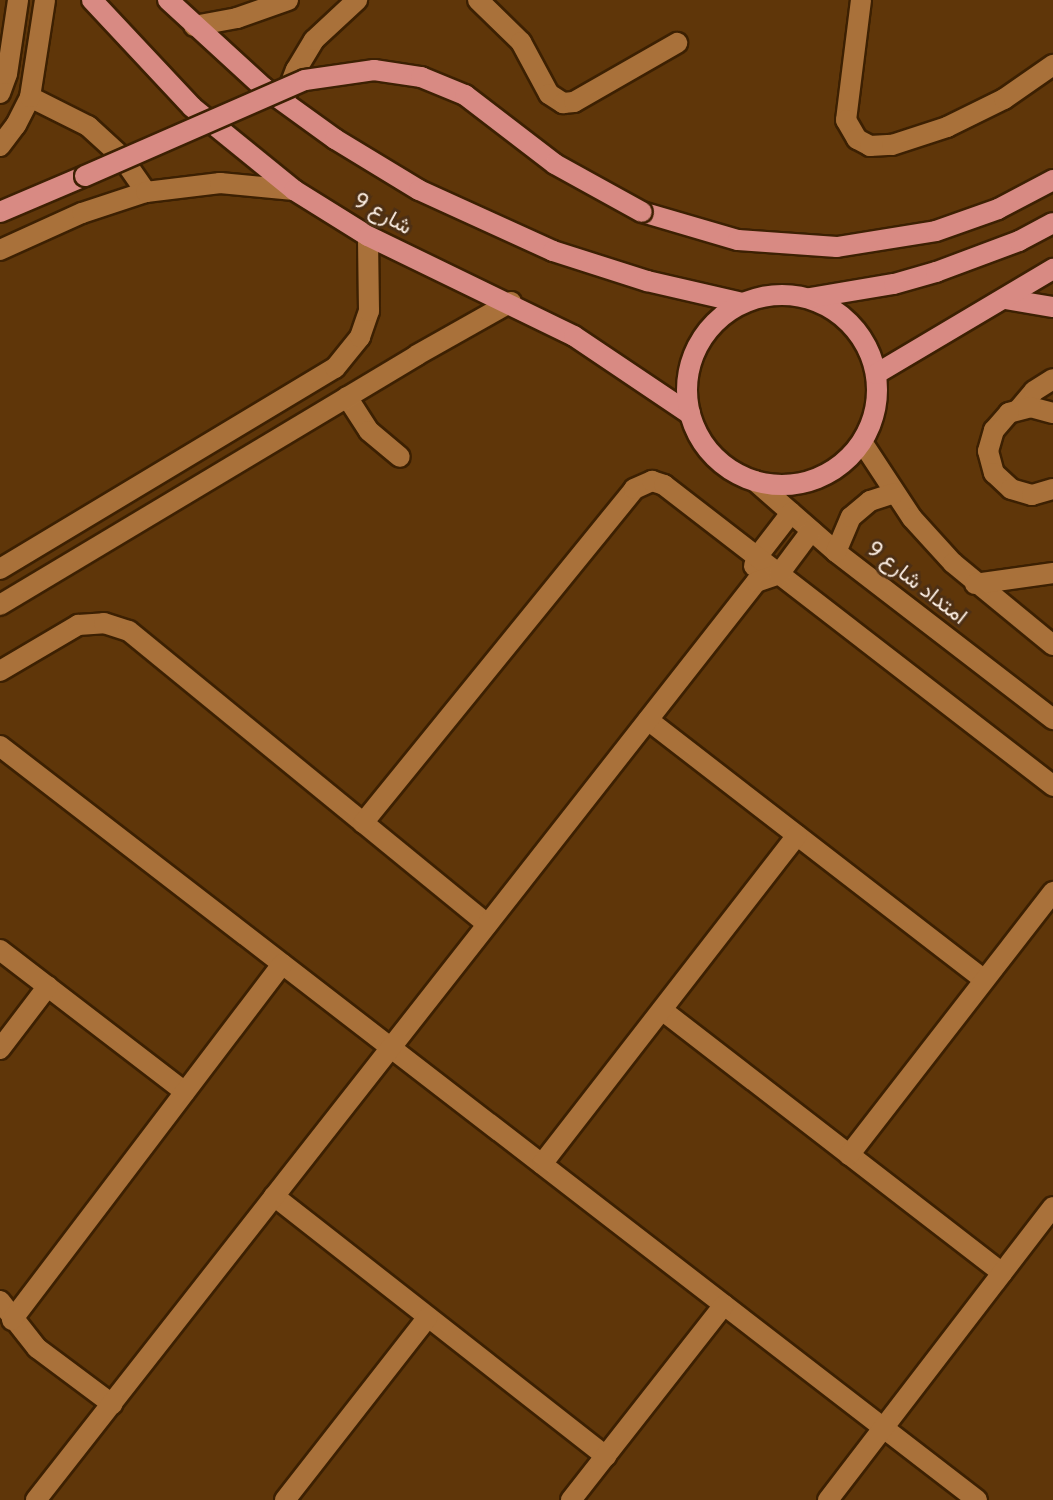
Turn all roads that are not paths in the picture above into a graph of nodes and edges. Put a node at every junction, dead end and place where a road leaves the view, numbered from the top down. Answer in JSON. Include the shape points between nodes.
{"nodes":[{"id":1,"x":18,"y":0,"type":"edge"},
{"id":2,"x":45,"y":0,"type":"edge"},
{"id":3,"x":92,"y":0,"type":"edge"},
{"id":4,"x":168,"y":0,"type":"edge"},
{"id":5,"x":288,"y":0,"type":"edge"},
{"id":6,"x":357,"y":0,"type":"edge"},
{"id":7,"x":478,"y":0,"type":"edge"},
{"id":8,"x":861,"y":0,"type":"edge"},
{"id":9,"x":194,"y":26,"type":"junction"},
{"id":10,"x":677,"y":43,"type":"dead end"},
{"id":11,"x":1053,"y":65,"type":"edge"},
{"id":12,"x":0,"y":93,"type":"edge"},
{"id":13,"x":30,"y":97,"type":"junction"},
{"id":14,"x":284,"y":102,"type":"junction"},
{"id":15,"x":2,"y":139,"type":"edge"},
{"id":16,"x":1053,"y":180,"type":"edge"},
{"id":17,"x":294,"y":190,"type":"junction"},
{"id":18,"x":146,"y":192,"type":"junction"},
{"id":19,"x":0,"y":212,"type":"edge"},
{"id":20,"x":1053,"y":223,"type":"edge"},
{"id":21,"x":368,"y":236,"type":"junction"},
{"id":22,"x":0,"y":250,"type":"edge"},
{"id":23,"x":1053,"y":269,"type":"edge"},
{"id":24,"x":807,"y":299,"type":"junction"},
{"id":25,"x":1005,"y":299,"type":"junction"},
{"id":26,"x":511,"y":302,"type":"junction"},
{"id":27,"x":743,"y":303,"type":"junction"},
{"id":28,"x":1053,"y":307,"type":"edge"},
{"id":29,"x":876,"y":374,"type":"junction"},
{"id":30,"x":1053,"y":379,"type":"edge"},
{"id":31,"x":347,"y":397,"type":"junction"},
{"id":32,"x":1019,"y":409,"type":"junction"},
{"id":33,"x":1053,"y":413,"type":"edge"},
{"id":34,"x":690,"y":414,"type":"junction"},
{"id":35,"x":231,"y":431,"type":"junction"},
{"id":36,"x":862,"y":442,"type":"junction"},
{"id":37,"x":400,"y":457,"type":"dead end"},
{"id":38,"x":245,"y":458,"type":"junction"},
{"id":39,"x":755,"y":481,"type":"junction"},
{"id":40,"x":1053,"y":489,"type":"edge"},
{"id":41,"x":894,"y":493,"type":"junction"},
{"id":42,"x":791,"y":513,"type":"junction"},
{"id":43,"x":811,"y":531,"type":"junction"},
{"id":44,"x":836,"y":552,"type":"junction"},
{"id":45,"x":757,"y":557,"type":"junction"},
{"id":46,"x":0,"y":569,"type":"edge"},
{"id":47,"x":1053,"y":573,"type":"edge"},
{"id":48,"x":779,"y":574,"type":"junction"},
{"id":49,"x":756,"y":582,"type":"junction"},
{"id":50,"x":975,"y":584,"type":"junction"},
{"id":51,"x":0,"y":605,"type":"edge"},
{"id":52,"x":1053,"y":645,"type":"edge"},
{"id":53,"x":0,"y":671,"type":"edge"},
{"id":54,"x":1053,"y":719,"type":"edge"},
{"id":55,"x":648,"y":720,"type":"junction"},
{"id":56,"x":0,"y":746,"type":"edge"},
{"id":57,"x":1053,"y":786,"type":"edge"},
{"id":58,"x":363,"y":823,"type":"junction"},
{"id":59,"x":797,"y":835,"type":"junction"},
{"id":60,"x":1053,"y":892,"type":"edge"},
{"id":61,"x":487,"y":924,"type":"junction"},
{"id":62,"x":0,"y":950,"type":"edge"},
{"id":63,"x":282,"y":964,"type":"junction"},
{"id":64,"x":984,"y":980,"type":"junction"},
{"id":65,"x":48,"y":986,"type":"junction"},
{"id":66,"x":662,"y":1010,"type":"junction"},
{"id":67,"x":391,"y":1048,"type":"junction"},
{"id":68,"x":0,"y":1049,"type":"edge"},
{"id":69,"x":185,"y":1092,"type":"junction"},
{"id":70,"x":849,"y":1155,"type":"junction"},
{"id":71,"x":542,"y":1164,"type":"junction"},
{"id":72,"x":274,"y":1196,"type":"junction"},
{"id":73,"x":1053,"y":1207,"type":"edge"},
{"id":74,"x":1002,"y":1273,"type":"junction"},
{"id":75,"x":0,"y":1301,"type":"edge"},
{"id":76,"x":724,"y":1305,"type":"junction"},
{"id":77,"x":428,"y":1317,"type":"junction"},
{"id":78,"x":12,"y":1320,"type":"junction"},
{"id":79,"x":112,"y":1404,"type":"junction"},
{"id":80,"x":883,"y":1428,"type":"junction"},
{"id":81,"x":606,"y":1456,"type":"junction"},
{"id":82,"x":287,"y":1499,"type":"edge"},
{"id":83,"x":36,"y":1500,"type":"edge"},
{"id":84,"x":571,"y":1500,"type":"edge"},
{"id":85,"x":828,"y":1500,"type":"edge"},
{"id":86,"x":977,"y":1500,"type":"edge"}],
"edges":[{"from":1,"to":12,"type":"street"},
{"from":2,"to":13,"type":"street"},
{"from":3,"to":17,"type":"main road","name":"شارع 9","via":[[192,107]]},
{"from":4,"to":9,"type":"main road","name":"شارع 9"},
{"from":5,"to":9,"type":"street"},
{"from":6,"to":14,"type":"street","via":[[314,40]]},
{"from":7,"to":10,"type":"street","via":[[515,35],[549,94],[563,103],[574,102]]},
{"from":8,"to":11,"type":"street","via":[[846,120],[852,133],[870,146],[892,145],[947,127],[1004,99]]},
{"from":9,"to":14,"type":"main road","name":"شارع 9"},
{"from":13,"to":15,"type":"street"},
{"from":13,"to":18,"type":"street","via":[[88,126],[121,156]]},
{"from":14,"to":27,"type":"main road","name":"شارع 9","via":[[376,166],[507,233],[599,267]]},
{"from":16,"to":19,"type":"main road","bridge":true,"via":[[967,221],[870,244],[771,245],[705,233],[642,212],[555,164],[465,95],[421,77],[374,70],[305,80]]},
{"from":17,"to":18,"type":"street","via":[[220,183]]},
{"from":17,"to":21,"type":"main road","name":"شارع 9"},
{"from":18,"to":22,"type":"street","via":[[82,213]]},
{"from":20,"to":24,"type":"main road","via":[[936,272]]},
{"from":21,"to":26,"type":"main road","name":"شارع 9"},
{"from":21,"to":35,"type":"street","via":[[371,298],[366,324],[353,348],[324,376]]},
{"from":23,"to":25,"type":"main road"},
{"from":24,"to":27,"type":"main road","via":[[775,295]]},
{"from":24,"to":29,"type":"main road","via":[[847,321],[866,345]]},
{"from":25,"to":28,"type":"main road"},
{"from":25,"to":29,"type":"main road"},
{"from":26,"to":31,"type":"street"},
{"from":26,"to":34,"type":"main road","name":"شارع 9","via":[[604,354]]},
{"from":27,"to":34,"type":"main road","via":[[716,322],[696,349],[687,381]]},
{"from":29,"to":36,"type":"main road","via":[[874,416]]},
{"from":30,"to":32,"type":"street"},
{"from":31,"to":37,"type":"street","via":[[369,431]]},
{"from":31,"to":38,"type":"street"},
{"from":32,"to":33,"type":"street"},
{"from":32,"to":40,"type":"street","via":[[994,430],[990,463],[1011,489],[1032,495]]},
{"from":34,"to":39,"type":"main road","via":[[714,456]]},
{"from":35,"to":38,"type":"street"},
{"from":35,"to":46,"type":"street"},
{"from":36,"to":39,"type":"main road","via":[[842,464],[815,479],[785,485]]},
{"from":36,"to":41,"type":"street","name":"امتداد شارع 9"},
{"from":38,"to":51,"type":"street"},
{"from":39,"to":42,"type":"street","name":"امتداد شارع 9"},
{"from":41,"to":44,"type":"street","via":[[870,501],[851,517]]},
{"from":41,"to":50,"type":"street","name":"امتداد شارع 9"},
{"from":42,"to":43,"type":"street","name":"امتداد شارع 9"},
{"from":42,"to":45,"type":"street"},
{"from":43,"to":44,"type":"street","name":"امتداد شارع 9"},
{"from":43,"to":48,"type":"street"},
{"from":44,"to":54,"type":"street","name":"امتداد شارع 9"},
{"from":45,"to":48,"type":"street"},
{"from":45,"to":49,"type":"street"},
{"from":45,"to":58,"type":"street","via":[[664,485],[639,485]]},
{"from":47,"to":50,"type":"street"},
{"from":48,"to":49,"type":"street"},
{"from":48,"to":57,"type":"street"},
{"from":49,"to":55,"type":"street"},
{"from":50,"to":52,"type":"street","name":"امتداد شارع 9"},
{"from":53,"to":58,"type":"street","via":[[78,625],[117,626]]},
{"from":55,"to":59,"type":"street"},
{"from":55,"to":61,"type":"street"},
{"from":56,"to":63,"type":"street"},
{"from":58,"to":61,"type":"street"},
{"from":59,"to":64,"type":"street"},
{"from":59,"to":66,"type":"street"},
{"from":60,"to":64,"type":"street"},
{"from":61,"to":67,"type":"street"},
{"from":62,"to":65,"type":"street"},
{"from":63,"to":67,"type":"street"},
{"from":63,"to":69,"type":"street"},
{"from":64,"to":70,"type":"street"},
{"from":65,"to":68,"type":"street"},
{"from":65,"to":69,"type":"street"},
{"from":66,"to":70,"type":"street"},
{"from":66,"to":71,"type":"street"},
{"from":67,"to":71,"type":"street"},
{"from":67,"to":72,"type":"street"},
{"from":69,"to":78,"type":"street"},
{"from":70,"to":74,"type":"street"},
{"from":71,"to":76,"type":"street"},
{"from":72,"to":77,"type":"street"},
{"from":72,"to":79,"type":"street"},
{"from":73,"to":74,"type":"street"},
{"from":74,"to":80,"type":"street"},
{"from":75,"to":78,"type":"street"},
{"from":76,"to":80,"type":"street"},
{"from":76,"to":81,"type":"street"},
{"from":77,"to":81,"type":"street"},
{"from":77,"to":82,"type":"street"},
{"from":78,"to":79,"type":"street","via":[[51,1361]]},
{"from":79,"to":83,"type":"street"},
{"from":80,"to":85,"type":"street"},
{"from":80,"to":86,"type":"street"},
{"from":81,"to":84,"type":"street"}]}
